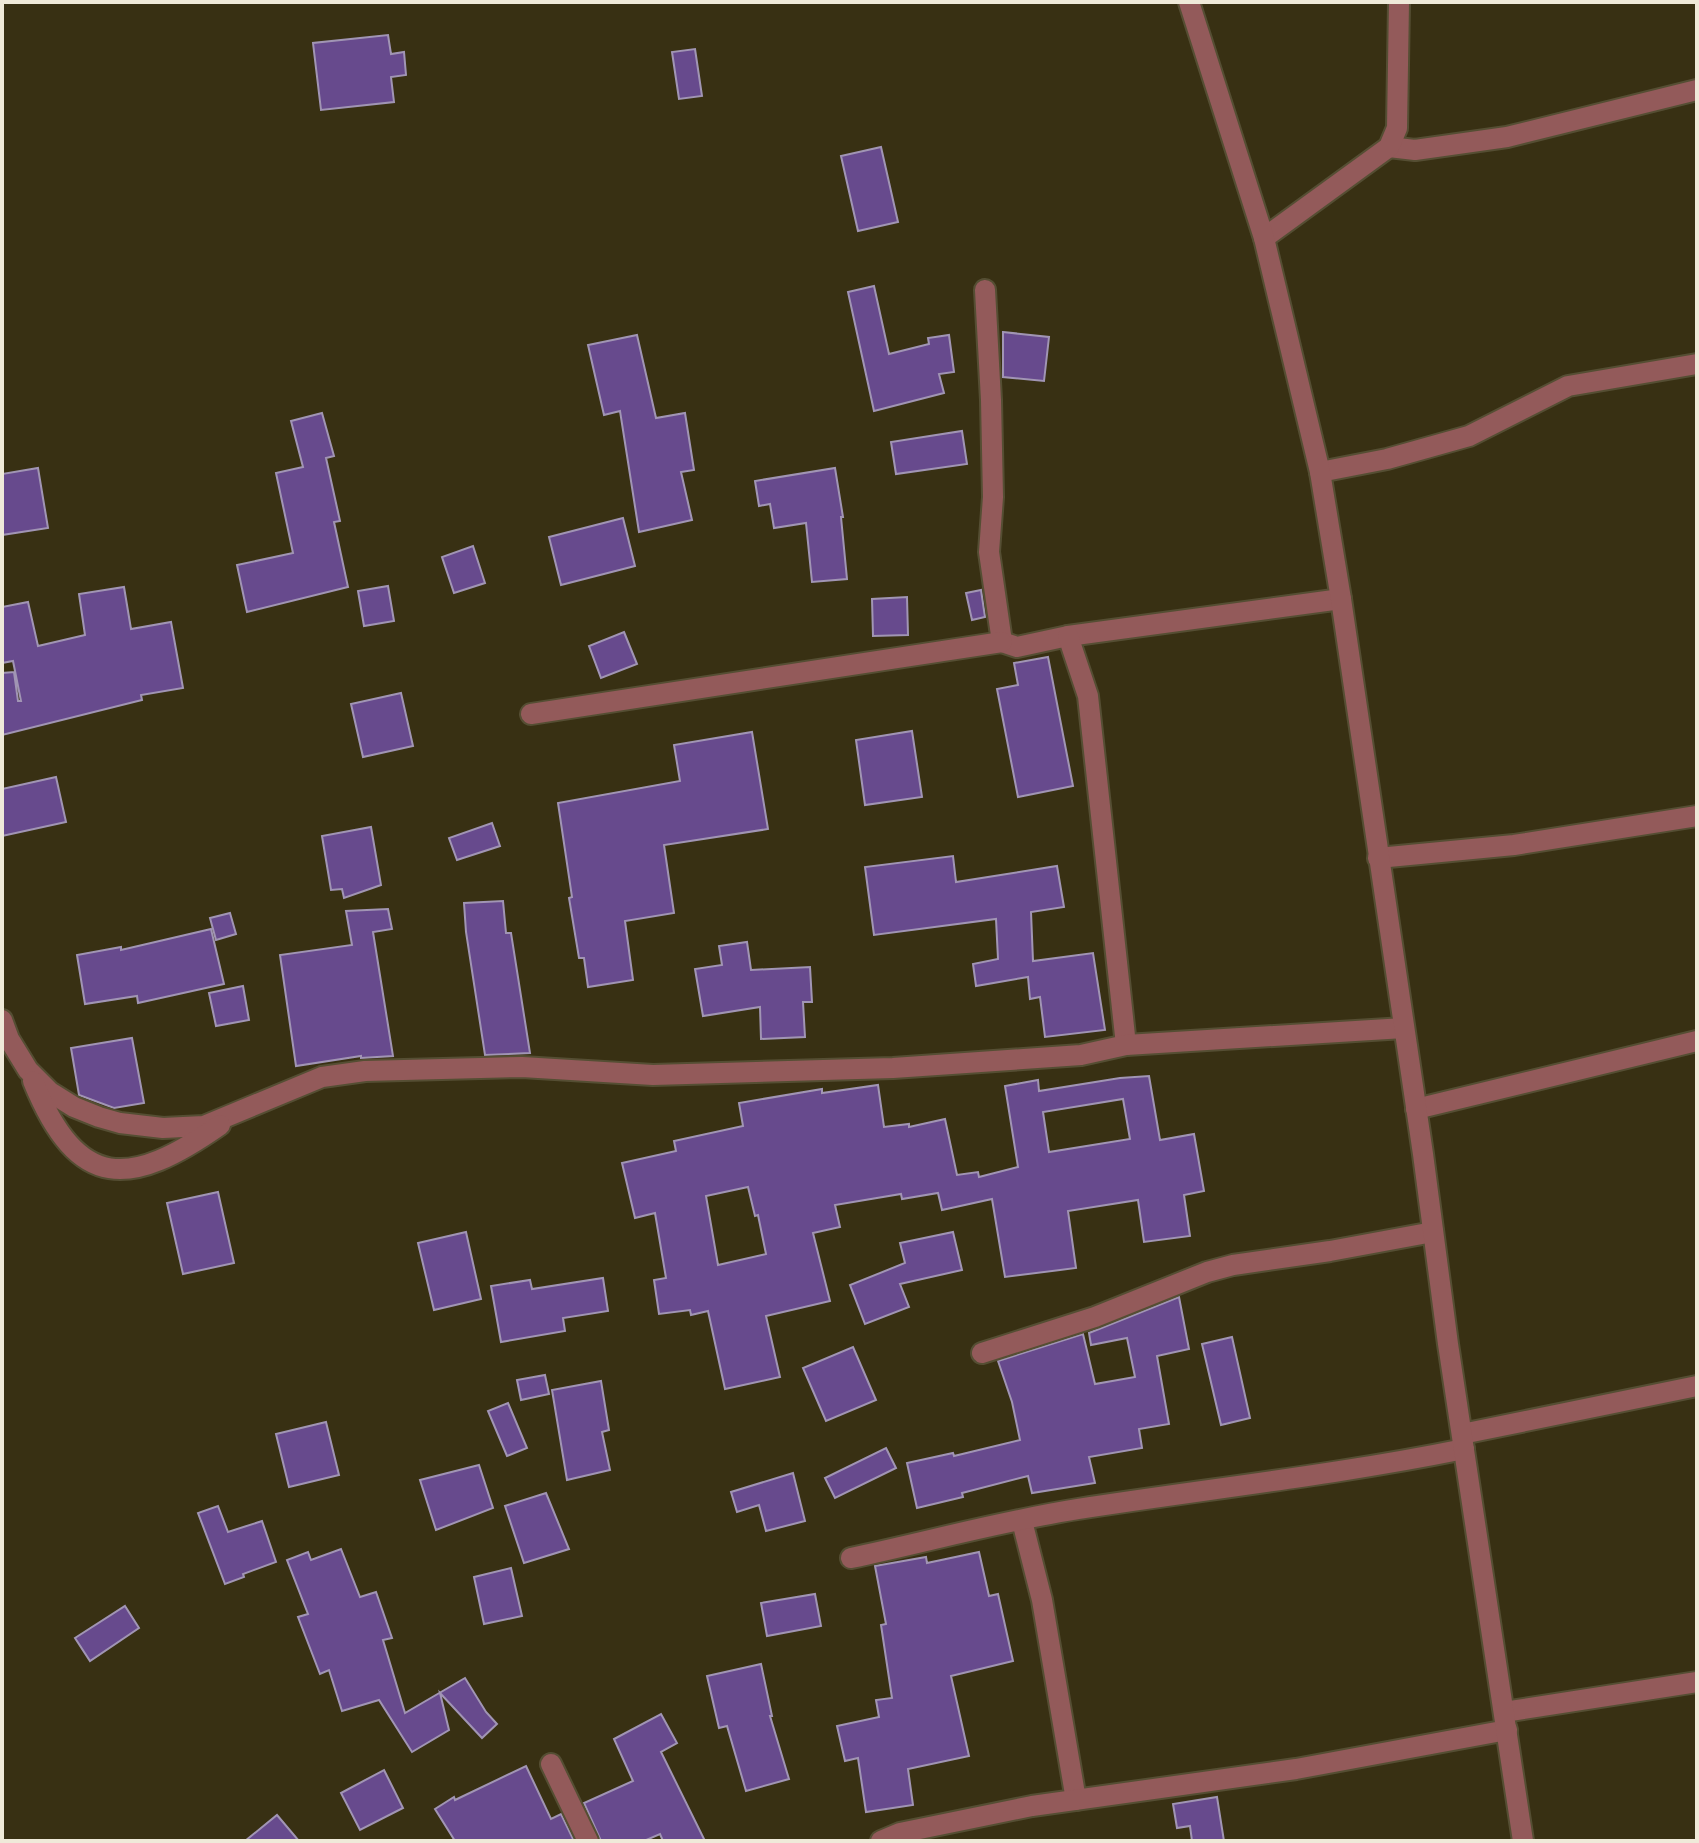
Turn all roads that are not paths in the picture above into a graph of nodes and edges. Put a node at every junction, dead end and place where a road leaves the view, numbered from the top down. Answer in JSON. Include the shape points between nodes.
{"nodes":[{"id":1,"x":1189,"y":2,"type":"edge"},
{"id":2,"x":1399,"y":2,"type":"edge"},
{"id":3,"x":1697,"y":90,"type":"edge"},
{"id":4,"x":1389,"y":147,"type":"junction"},
{"id":5,"x":1264,"y":238,"type":"junction"},
{"id":6,"x":985,"y":290,"type":"dead end"},
{"id":7,"x":1697,"y":364,"type":"edge"},
{"id":8,"x":1320,"y":472,"type":"junction"},
{"id":9,"x":1341,"y":599,"type":"junction"},
{"id":10,"x":1068,"y":636,"type":"junction"},
{"id":11,"x":1002,"y":642,"type":"junction"},
{"id":12,"x":531,"y":714,"type":"dead end"},
{"id":13,"x":1697,"y":816,"type":"edge"},
{"id":14,"x":1378,"y":858,"type":"junction"},
{"id":15,"x":2,"y":1020,"type":"edge"},
{"id":16,"x":1404,"y":1028,"type":"junction"},
{"id":17,"x":1697,"y":1041,"type":"edge"},
{"id":18,"x":1126,"y":1045,"type":"junction"},
{"id":19,"x":28,"y":1070,"type":"junction"},
{"id":20,"x":1416,"y":1109,"type":"junction"},
{"id":21,"x":229,"y":1118,"type":"junction"},
{"id":22,"x":1433,"y":1232,"type":"junction"},
{"id":23,"x":982,"y":1353,"type":"dead end"},
{"id":24,"x":1697,"y":1386,"type":"edge"},
{"id":25,"x":1463,"y":1441,"type":"junction"},
{"id":26,"x":1022,"y":1521,"type":"junction"},
{"id":27,"x":851,"y":1558,"type":"dead end"},
{"id":28,"x":1697,"y":1682,"type":"edge"},
{"id":29,"x":1506,"y":1721,"type":"junction"},
{"id":30,"x":551,"y":1764,"type":"dead end"},
{"id":31,"x":1076,"y":1800,"type":"junction"},
{"id":32,"x":588,"y":1841,"type":"edge"},
{"id":33,"x":881,"y":1841,"type":"edge"},
{"id":34,"x":1523,"y":1841,"type":"edge"}],
"edges":[{"from":1,"to":5,"type":"street"},
{"from":2,"to":4,"type":"street","via":[[1397,128]]},
{"from":3,"to":4,"type":"street","via":[[1507,137],[1415,150]]},
{"from":4,"to":5,"type":"street"},
{"from":5,"to":8,"type":"street"},
{"from":6,"to":11,"type":"street","via":[[993,497],[989,552]]},
{"from":7,"to":8,"type":"street","via":[[1568,386],[1469,436]]},
{"from":8,"to":9,"type":"street"},
{"from":9,"to":10,"type":"street"},
{"from":9,"to":14,"type":"street"},
{"from":10,"to":11,"type":"street","via":[[1017,647]]},
{"from":10,"to":18,"type":"street","via":[[1088,696]]},
{"from":11,"to":12,"type":"street"},
{"from":13,"to":14,"type":"street","via":[[1514,845]]},
{"from":14,"to":16,"type":"street"},
{"from":15,"to":19,"type":"street"},
{"from":16,"to":18,"type":"street"},
{"from":16,"to":20,"type":"street"},
{"from":17,"to":20,"type":"street"},
{"from":18,"to":21,"type":"street","via":[[1081,1055],[878,1069],[653,1075],[522,1067],[365,1071],[322,1077]]},
{"from":19,"to":21,"type":"street","via":[[74,1107],[120,1123],[163,1128],[204,1126]]},
{"from":19,"to":21,"type":"street","via":[[48,1119],[77,1153],[116,1170],[142,1168],[186,1148]]},
{"from":20,"to":22,"type":"street"},
{"from":22,"to":23,"type":"street","via":[[1233,1265]]},
{"from":22,"to":25,"type":"street"},
{"from":24,"to":25,"type":"street"},
{"from":25,"to":26,"type":"street","via":[[1395,1463]]},
{"from":25,"to":29,"type":"street"},
{"from":26,"to":27,"type":"street"},
{"from":26,"to":31,"type":"street","via":[[1042,1600]]},
{"from":28,"to":29,"type":"street"},
{"from":29,"to":31,"type":"street","via":[[1296,1769]]},
{"from":29,"to":34,"type":"street"},
{"from":30,"to":32,"type":"street"},
{"from":31,"to":33,"type":"street"}]}
